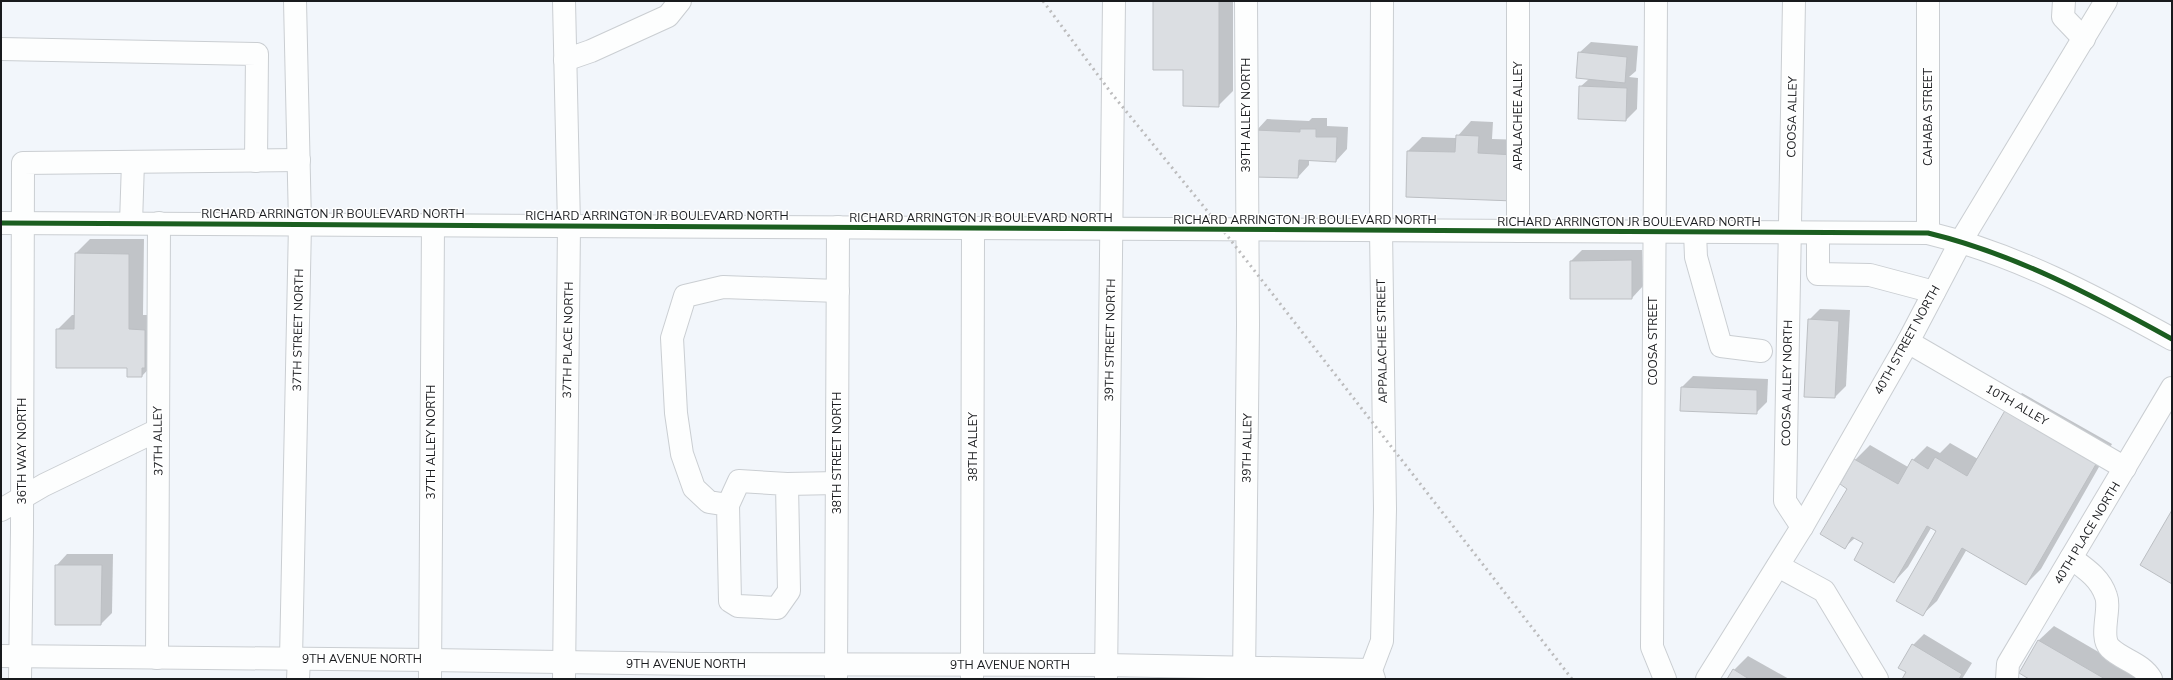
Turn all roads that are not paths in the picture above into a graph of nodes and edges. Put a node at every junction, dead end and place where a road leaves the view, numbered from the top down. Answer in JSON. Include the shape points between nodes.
{"nodes":[{"id":1,"x":295,"y":1,"type":"edge"},
{"id":2,"x":564,"y":1,"type":"edge"},
{"id":3,"x":680,"y":1,"type":"edge"},
{"id":4,"x":1114,"y":1,"type":"edge"},
{"id":5,"x":1246,"y":1,"type":"edge"},
{"id":6,"x":1382,"y":1,"type":"edge"},
{"id":7,"x":1518,"y":1,"type":"edge"},
{"id":8,"x":1656,"y":1,"type":"edge"},
{"id":9,"x":1794,"y":1,"type":"edge"},
{"id":10,"x":1928,"y":1,"type":"edge"},
{"id":11,"x":2064,"y":1,"type":"edge"},
{"id":12,"x":2106,"y":1,"type":"edge"},
{"id":13,"x":2084,"y":39,"type":"junction"},
{"id":14,"x":1,"y":49,"type":"edge"},
{"id":15,"x":565,"y":60,"type":"junction"},
{"id":16,"x":299,"y":160,"type":"junction"},
{"id":17,"x":256,"y":161,"type":"junction"},
{"id":18,"x":133,"y":162,"type":"junction"},
{"id":19,"x":1,"y":222,"type":"edge"},
{"id":20,"x":24,"y":223,"type":"junction"},
{"id":21,"x":131,"y":223,"type":"junction"},
{"id":22,"x":159,"y":224,"type":"junction"},
{"id":23,"x":300,"y":224,"type":"junction"},
{"id":24,"x":432,"y":225,"type":"junction"},
{"id":25,"x":569,"y":226,"type":"junction"},
{"id":26,"x":838,"y":227,"type":"junction"},
{"id":27,"x":973,"y":228,"type":"junction"},
{"id":28,"x":1111,"y":229,"type":"junction"},
{"id":29,"x":1246,"y":230,"type":"junction"},
{"id":30,"x":1381,"y":230,"type":"junction"},
{"id":31,"x":1518,"y":231,"type":"junction"},
{"id":32,"x":1654,"y":232,"type":"junction"},
{"id":33,"x":1695,"y":232,"type":"junction"},
{"id":34,"x":1790,"y":233,"type":"junction"},
{"id":35,"x":1818,"y":233,"type":"junction"},
{"id":36,"x":1928,"y":233,"type":"junction"},
{"id":37,"x":1961,"y":241,"type":"junction"},
{"id":38,"x":838,"y":291,"type":"junction"},
{"id":39,"x":1934,"y":292,"type":"junction"},
{"id":40,"x":2172,"y":339,"type":"edge"},
{"id":41,"x":1908,"y":342,"type":"junction"},
{"id":42,"x":1761,"y":351,"type":"dead end"},
{"id":43,"x":2172,"y":388,"type":"edge"},
{"id":44,"x":158,"y":430,"type":"junction"},
{"id":45,"x":2126,"y":468,"type":"junction"},
{"id":46,"x":837,"y":483,"type":"junction"},
{"id":47,"x":787,"y":484,"type":"junction"},
{"id":48,"x":22,"y":498,"type":"junction"},
{"id":49,"x":728,"y":505,"type":"junction"},
{"id":50,"x":1,"y":510,"type":"edge"},
{"id":51,"x":1802,"y":527,"type":"junction"},
{"id":52,"x":2071,"y":558,"type":"junction"},
{"id":53,"x":1778,"y":566,"type":"junction"},
{"id":54,"x":11,"y":656,"type":"edge"},
{"id":55,"x":158,"y":658,"type":"junction"},
{"id":56,"x":296,"y":665,"type":"edge"},
{"id":57,"x":430,"y":669,"type":"edge"},
{"id":58,"x":564,"y":670,"type":"edge"},
{"id":59,"x":698,"y":672,"type":"edge"},
{"id":60,"x":836,"y":672,"type":"edge"},
{"id":61,"x":972,"y":672,"type":"edge"},
{"id":62,"x":1106,"y":672,"type":"edge"},
{"id":63,"x":1244,"y":673,"type":"edge"},
{"id":64,"x":1372,"y":674,"type":"edge"},
{"id":65,"x":20,"y":679,"type":"edge"},
{"id":66,"x":1665,"y":679,"type":"edge"},
{"id":67,"x":1707,"y":679,"type":"edge"},
{"id":68,"x":1877,"y":679,"type":"edge"},
{"id":69,"x":2007,"y":679,"type":"edge"},
{"id":70,"x":2151,"y":679,"type":"edge"}],
"edges":[{"from":1,"to":16,"type":"street","name":"37TH STREET NORTH"},
{"from":2,"to":15,"type":"street","name":"37TH PLACE NORTH"},
{"from":3,"to":15,"type":"street","via":[[668,16]]},
{"from":4,"to":28,"type":"street","name":"39TH STREET NORTH"},
{"from":5,"to":29,"type":"street","name":"39TH ALLEY NORTH"},
{"from":6,"to":30,"type":"street","name":"APPALACHEE STREET"},
{"from":7,"to":31,"type":"street","name":"APALACHEE ALLEY"},
{"from":8,"to":32,"type":"street","name":"COOSA STREET"},
{"from":9,"to":34,"type":"street","name":"COOSA ALLEY"},
{"from":10,"to":36,"type":"street","name":"CAHABA STREET"},
{"from":11,"to":13,"type":"street","via":[[2064,17]]},
{"from":12,"to":13,"type":"street","name":"40TH STREET NORTH"},
{"from":13,"to":37,"type":"street","name":"40TH STREET NORTH"},
{"from":14,"to":17,"type":"street","via":[[257,54]]},
{"from":15,"to":25,"type":"street","name":"37TH PLACE NORTH"},
{"from":16,"to":17,"type":"street"},
{"from":16,"to":23,"type":"street","name":"37TH STREET NORTH"},
{"from":17,"to":18,"type":"street"},
{"from":18,"to":20,"type":"street","name":"36TH WAY NORTH","via":[[23,163]]},
{"from":18,"to":21,"type":"street"},
{"from":19,"to":20,"type":"street","name":"RICHARD ARRINGTON JR BOULEVARD NORTH"},
{"from":20,"to":21,"type":"street","name":"RICHARD ARRINGTON JR BOULEVARD NORTH"},
{"from":20,"to":48,"type":"street","name":"36TH WAY NORTH"},
{"from":21,"to":22,"type":"street","name":"RICHARD ARRINGTON JR BOULEVARD NORTH"},
{"from":22,"to":23,"type":"street","name":"RICHARD ARRINGTON JR BOULEVARD NORTH"},
{"from":22,"to":44,"type":"street","name":"37TH ALLEY"},
{"from":23,"to":24,"type":"street","name":"RICHARD ARRINGTON JR BOULEVARD NORTH"},
{"from":23,"to":56,"type":"street","name":"37TH STREET NORTH"},
{"from":24,"to":25,"type":"street","name":"RICHARD ARRINGTON JR BOULEVARD NORTH"},
{"from":24,"to":57,"type":"street","name":"37TH ALLEY NORTH"},
{"from":25,"to":26,"type":"street","name":"RICHARD ARRINGTON JR BOULEVARD NORTH"},
{"from":25,"to":58,"type":"street","name":"37TH PLACE NORTH"},
{"from":26,"to":27,"type":"street","name":"RICHARD ARRINGTON JR BOULEVARD NORTH"},
{"from":26,"to":38,"type":"street","name":"38TH STREET NORTH"},
{"from":27,"to":28,"type":"street","name":"RICHARD ARRINGTON JR BOULEVARD NORTH"},
{"from":27,"to":61,"type":"street","name":"38TH ALLEY"},
{"from":28,"to":29,"type":"street","name":"RICHARD ARRINGTON JR BOULEVARD NORTH"},
{"from":28,"to":62,"type":"street","name":"39TH STREET NORTH"},
{"from":29,"to":30,"type":"street","name":"RICHARD ARRINGTON JR BOULEVARD NORTH"},
{"from":29,"to":63,"type":"street","name":"39TH ALLEY","via":[[1248,325]]},
{"from":30,"to":31,"type":"street","name":"RICHARD ARRINGTON JR BOULEVARD NORTH"},
{"from":30,"to":64,"type":"street","name":"APPALACHEE STREET","via":[[1385,509],[1382,641]]},
{"from":31,"to":32,"type":"street","name":"RICHARD ARRINGTON JR BOULEVARD NORTH"},
{"from":32,"to":33,"type":"street","name":"RICHARD ARRINGTON JR BOULEVARD NORTH"},
{"from":32,"to":66,"type":"street","name":"COOSA STREET","via":[[1652,647]]},
{"from":33,"to":34,"type":"street","name":"RICHARD ARRINGTON JR BOULEVARD NORTH"},
{"from":33,"to":42,"type":"street","via":[[1696,257],[1721,346]]},
{"from":34,"to":35,"type":"street","name":"RICHARD ARRINGTON JR BOULEVARD NORTH"},
{"from":34,"to":51,"type":"street","name":"COOSA ALLEY NORTH","via":[[1785,501]]},
{"from":35,"to":36,"type":"street","name":"RICHARD ARRINGTON JR BOULEVARD NORTH"},
{"from":35,"to":39,"type":"street","via":[[1818,274],[1870,275]]},
{"from":36,"to":37,"type":"street","name":"RICHARD ARRINGTON JR BOULEVARD NORTH"},
{"from":37,"to":39,"type":"street","name":"40TH STREET NORTH"},
{"from":37,"to":40,"type":"street","name":"RICHARD ARRINGTON JR BOULEVARD NORTH","via":[[2047,274]]},
{"from":38,"to":46,"type":"street","name":"38TH STREET NORTH"},
{"from":38,"to":49,"type":"street","via":[[723,287],[685,296],[672,338],[676,413],[682,454],[694,488],[709,502]]},
{"from":39,"to":41,"type":"street","name":"40TH STREET NORTH"},
{"from":41,"to":45,"type":"street","name":"10TH ALLEY"},
{"from":41,"to":51,"type":"street","name":"40TH STREET NORTH"},
{"from":43,"to":45,"type":"street","name":"40TH PLACE NORTH"},
{"from":44,"to":48,"type":"street"},
{"from":44,"to":55,"type":"street","name":"37TH ALLEY"},
{"from":45,"to":52,"type":"street","name":"40TH PLACE NORTH"},
{"from":46,"to":47,"type":"street"},
{"from":46,"to":60,"type":"street","name":"38TH STREET NORTH"},
{"from":47,"to":49,"type":"street","via":[[739,481]]},
{"from":47,"to":49,"type":"street","via":[[789,591],[777,608],[738,606],[730,601]]},
{"from":48,"to":50,"type":"street"},
{"from":48,"to":54,"type":"street","name":"36TH WAY NORTH"},
{"from":51,"to":53,"type":"street","name":"40TH STREET NORTH"},
{"from":52,"to":69,"type":"street","name":"40TH PLACE NORTH","via":[[2008,664]]},
{"from":52,"to":70,"type":"street","via":[[2092,572],[2107,598],[2105,637],[2109,647],[2147,672]]},
{"from":53,"to":67,"type":"street","name":"40TH STREET NORTH"},
{"from":53,"to":68,"type":"street","via":[[1824,591]]},
{"from":54,"to":55,"type":"street","name":"9TH AVENUE NORTH"},
{"from":54,"to":65,"type":"street","name":"36TH WAY NORTH"},
{"from":55,"to":56,"type":"street","name":"9TH AVENUE NORTH"},
{"from":56,"to":57,"type":"street","name":"9TH AVENUE NORTH"},
{"from":57,"to":58,"type":"street","name":"9TH AVENUE NORTH"},
{"from":58,"to":59,"type":"street","name":"9TH AVENUE NORTH"},
{"from":59,"to":60,"type":"street","name":"9TH AVENUE NORTH"},
{"from":60,"to":61,"type":"street","name":"9TH AVENUE NORTH"},
{"from":61,"to":62,"type":"street","name":"9TH AVENUE NORTH"},
{"from":62,"to":63,"type":"street","name":"9TH AVENUE NORTH"},
{"from":63,"to":64,"type":"street","name":"9TH AVENUE NORTH"}]}
